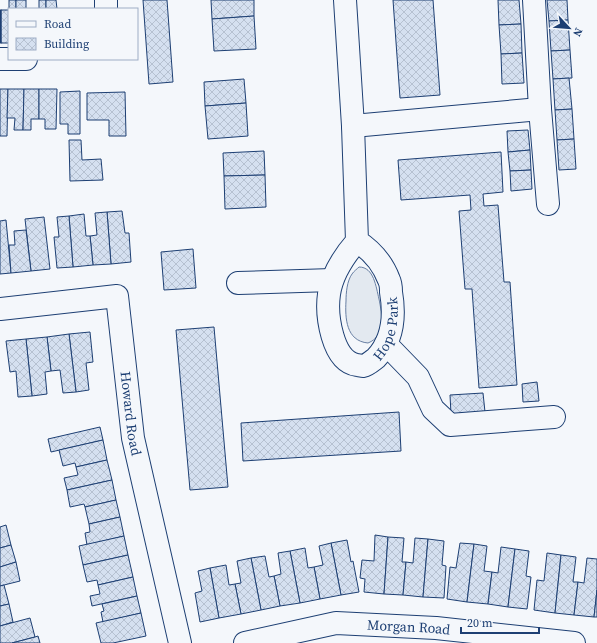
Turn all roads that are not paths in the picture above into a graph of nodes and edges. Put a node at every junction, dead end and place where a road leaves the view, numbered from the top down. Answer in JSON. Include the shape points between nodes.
{"nodes":[{"id":1,"x":345,"y":0,"type":"edge"},
{"id":2,"x":534,"y":0,"type":"edge"},
{"id":3,"x":540,"y":109,"type":"junction"},
{"id":4,"x":353,"y":126,"type":"junction"},
{"id":5,"x":548,"y":204,"type":"dead end"},
{"id":6,"x":357,"y":241,"type":"junction"},
{"id":7,"x":332,"y":280,"type":"junction"},
{"id":8,"x":238,"y":283,"type":"dead end"},
{"id":9,"x":0,"y":309,"type":"edge"},
{"id":10,"x":386,"y":344,"type":"junction"},
{"id":11,"x":554,"y":417,"type":"dead end"},
{"id":12,"x":435,"y":635,"type":"edge"},
{"id":13,"x":180,"y":643,"type":"edge"},
{"id":14,"x":245,"y":643,"type":"edge"},
{"id":15,"x":574,"y":643,"type":"edge"}],
"edges":[{"from":1,"to":4,"type":"street"},
{"from":2,"to":3,"type":"street"},
{"from":3,"to":4,"type":"street"},
{"from":3,"to":5,"type":"street"},
{"from":4,"to":6,"type":"street"},
{"from":6,"to":7,"type":"street","name":"Hope Park","via":[[340,263]]},
{"from":6,"to":10,"type":"street","name":"Hope Park","via":[[378,260],[390,281],[393,314]]},
{"from":7,"to":8,"type":"street"},
{"from":7,"to":10,"type":"street","name":"Hope Park","via":[[329,295],[330,322],[336,346],[345,359],[362,366],[371,362]]},
{"from":9,"to":13,"type":"street","name":"Howard Road","via":[[117,296],[133,438]]},
{"from":10,"to":11,"type":"street","via":[[418,377],[432,408],[450,425]]},
{"from":12,"to":14,"type":"street","name":"Morgan Road","via":[[336,623]]},
{"from":12,"to":15,"type":"street","name":"Morgan Road"}]}
